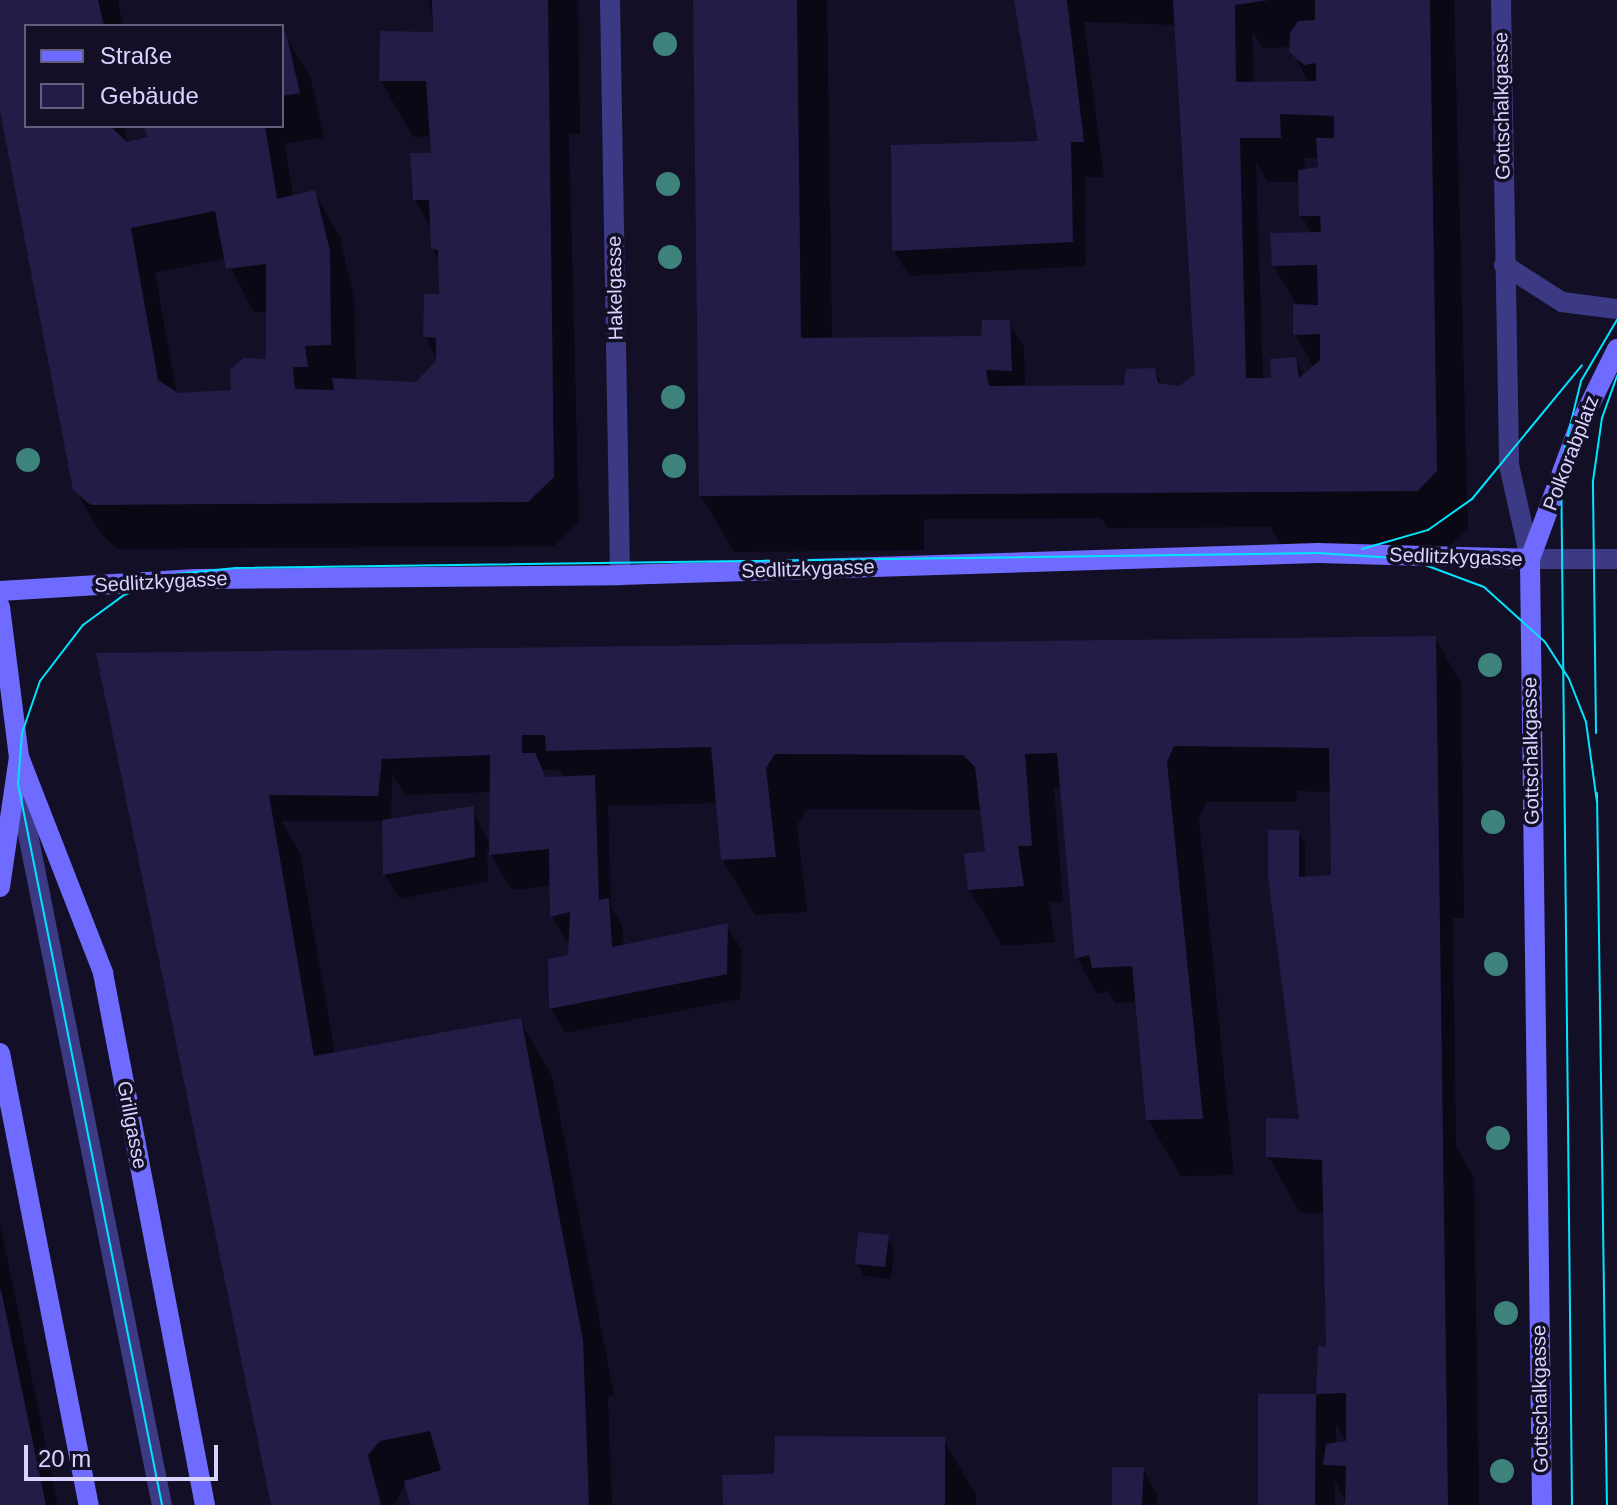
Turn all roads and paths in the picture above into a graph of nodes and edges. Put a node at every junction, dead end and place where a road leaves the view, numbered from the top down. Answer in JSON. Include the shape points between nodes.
{"nodes":[{"id":1,"x":610,"y":0,"type":"edge"},
{"id":2,"x":1501,"y":0,"type":"edge"},
{"id":3,"x":1504,"y":265,"type":"junction"},
{"id":4,"x":1617,"y":309,"type":"edge"},
{"id":5,"x":1617,"y":349,"type":"edge"},
{"id":6,"x":1530,"y":559,"type":"junction"},
{"id":7,"x":1617,"y":559,"type":"edge"},
{"id":8,"x":620,"y":575,"type":"junction"},
{"id":9,"x":0,"y":591,"type":"edge"},
{"id":10,"x":0,"y":607,"type":"edge"},
{"id":11,"x":19,"y":757,"type":"junction"},
{"id":12,"x":48,"y":831,"type":"junction"},
{"id":13,"x":25,"y":837,"type":"junction"},
{"id":14,"x":1,"y":845,"type":"edge"},
{"id":15,"x":0,"y":887,"type":"edge"},
{"id":16,"x":0,"y":1053,"type":"edge"},
{"id":17,"x":89,"y":1505,"type":"edge"},
{"id":18,"x":162,"y":1505,"type":"edge"},
{"id":19,"x":205,"y":1505,"type":"edge"},
{"id":20,"x":1542,"y":1505,"type":"edge"}],
"edges":[{"from":1,"to":8,"type":"street","name":"Hakelgasse"},
{"from":2,"to":3,"type":"street","name":"Gottschalkgasse"},
{"from":3,"to":4,"type":"street","via":[[1562,302]]},
{"from":3,"to":6,"type":"street","name":"Gottschalkgasse","via":[[1509,465]]},
{"from":5,"to":6,"type":"main road","name":"Polkorabplatz","via":[[1580,424]]},
{"from":6,"to":7,"type":"street","name":"Sedlitzkygasse"},
{"from":6,"to":8,"type":"main road","name":"Sedlitzkygasse","via":[[1318,553]]},
{"from":6,"to":20,"type":"main road","name":"Gottschalkgasse"},
{"from":8,"to":9,"type":"main road","name":"Sedlitzkygasse","via":[[196,579]]},
{"from":10,"to":11,"type":"main road","name":"Grillgasse"},
{"from":11,"to":12,"type":"main road","name":"Grillgasse"},
{"from":11,"to":13,"type":"street","name":"Grillgasse"},
{"from":11,"to":14,"type":"main road","name":"Grillgasse"},
{"from":12,"to":13,"type":"street"},
{"from":12,"to":19,"type":"main road","name":"Grillgasse","via":[[103,973]]},
{"from":13,"to":14,"type":"street"},
{"from":13,"to":18,"type":"street","name":"Grillgasse"},
{"from":14,"to":15,"type":"main road","name":"Grillgasse"},
{"from":16,"to":17,"type":"main road"}]}
